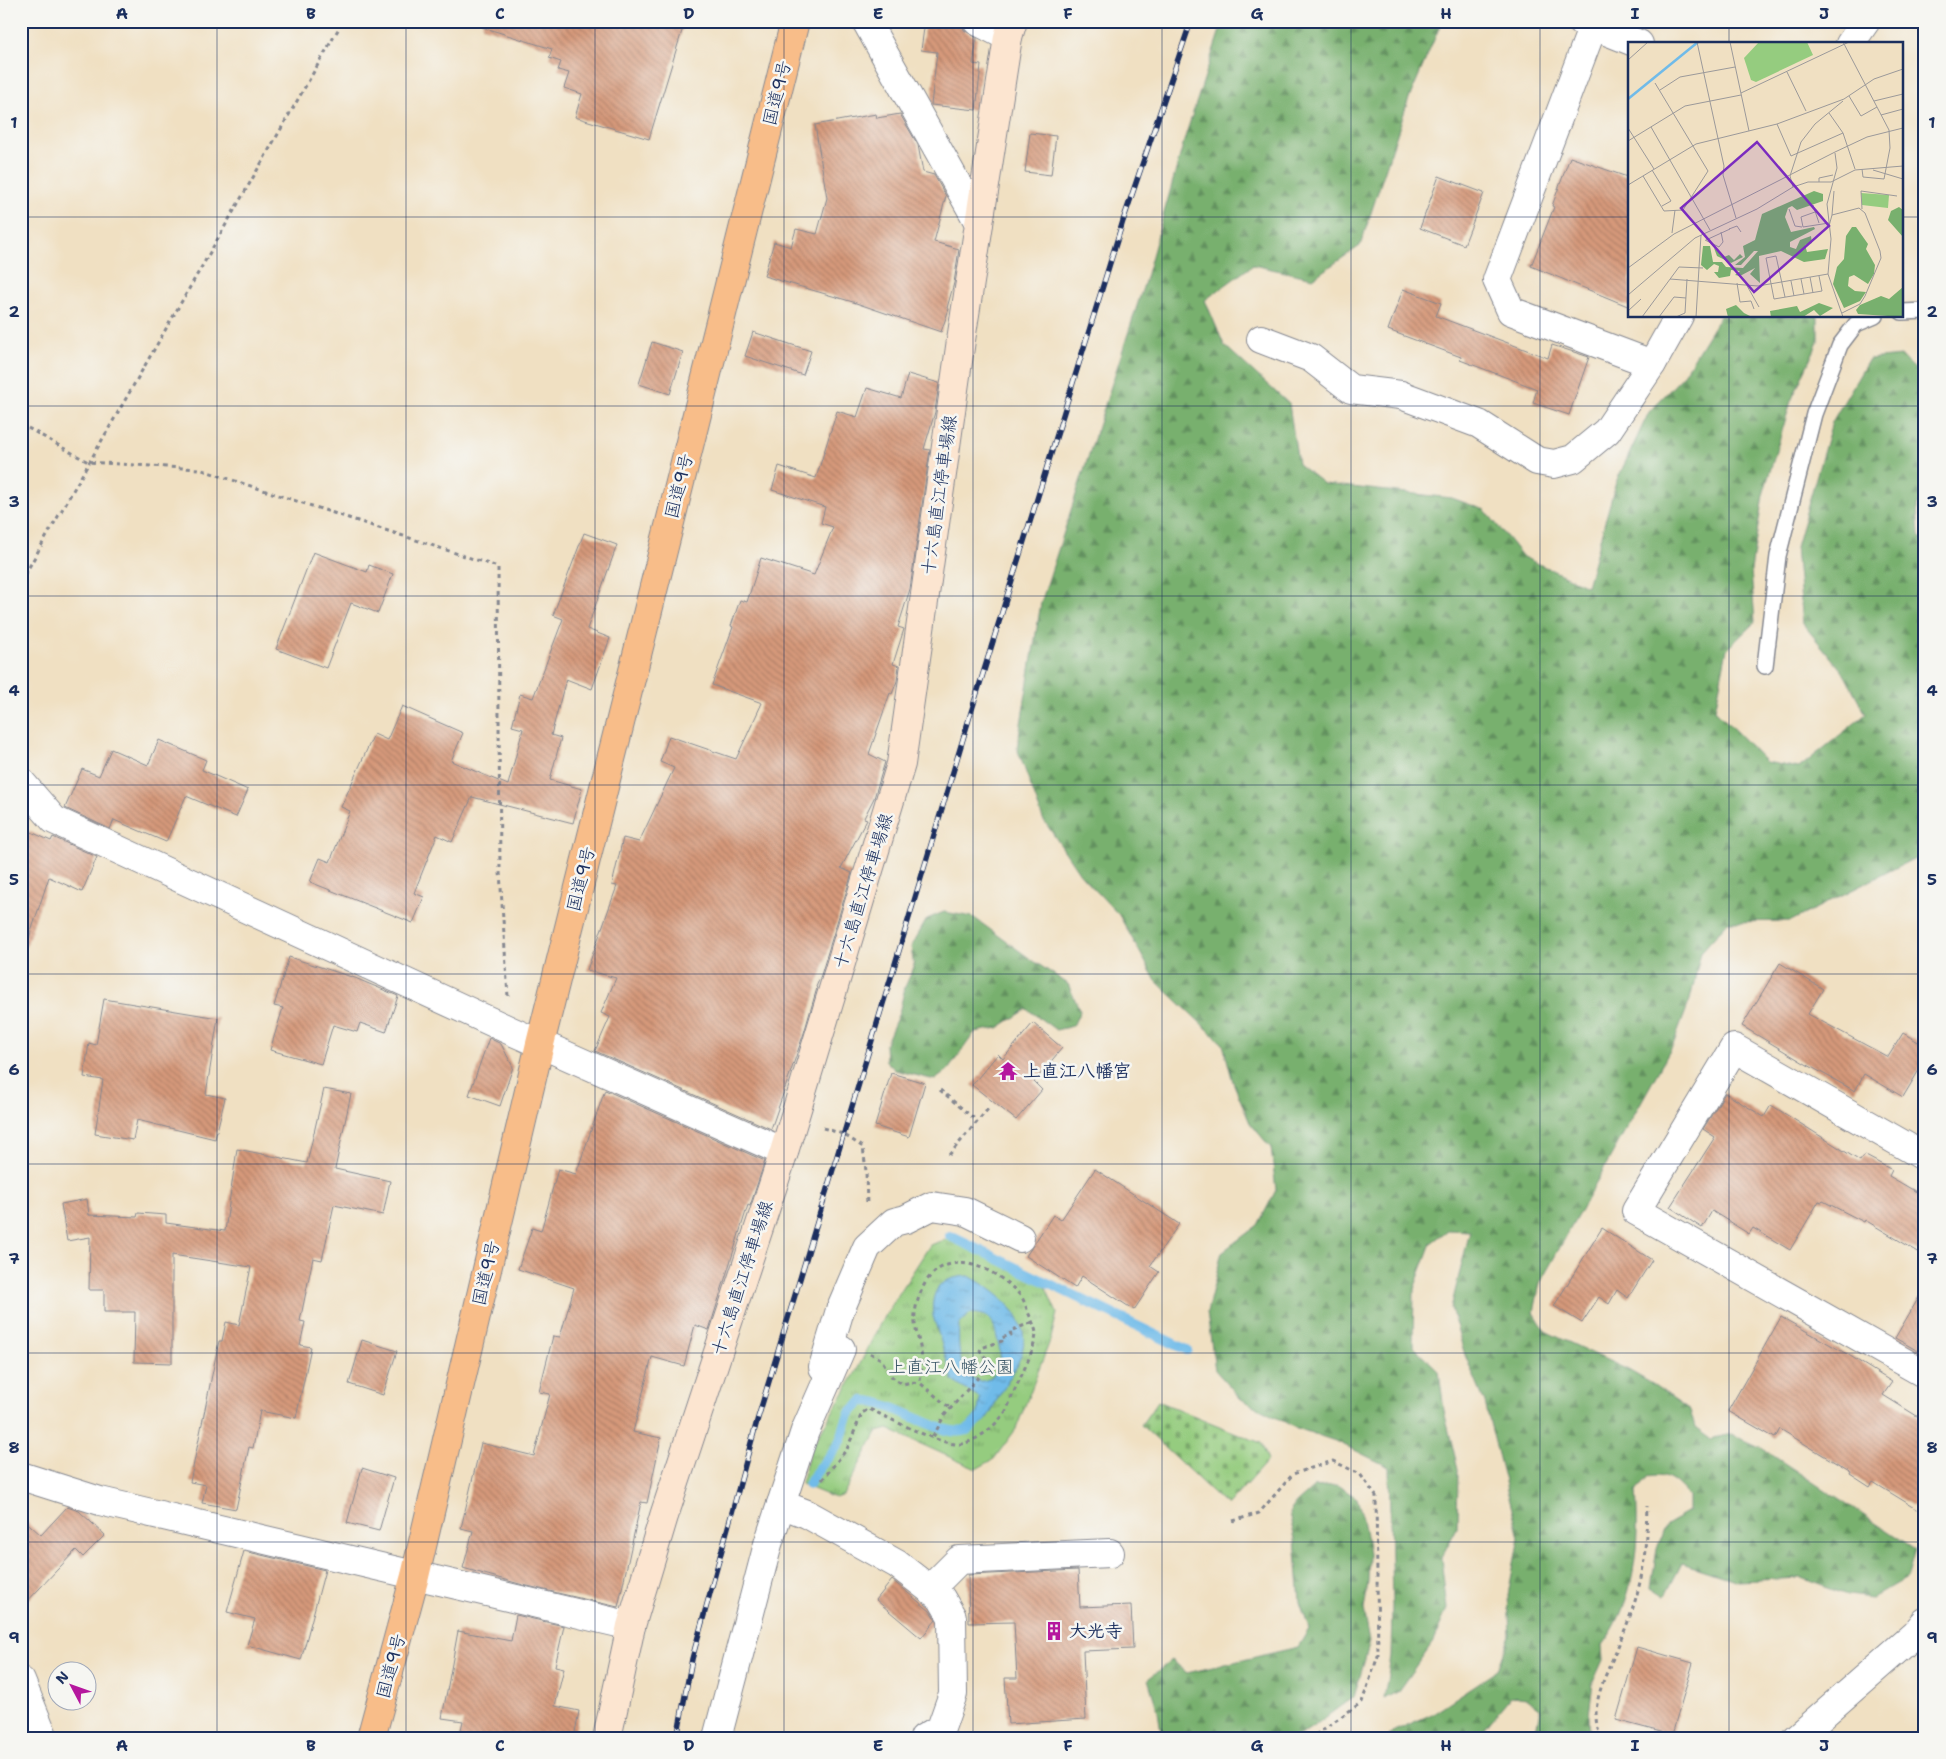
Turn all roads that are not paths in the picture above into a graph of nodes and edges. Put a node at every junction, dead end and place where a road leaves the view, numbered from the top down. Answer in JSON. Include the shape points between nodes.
{"nodes":[{"id":1,"x":795,"y":21,"type":"edge"},
{"id":2,"x":866,"y":21,"type":"edge"},
{"id":3,"x":978,"y":21,"type":"edge"},
{"id":4,"x":1866,"y":21,"type":"edge"},
{"id":5,"x":1587,"y":24,"type":"edge"},
{"id":6,"x":1010,"y":29,"type":"edge"},
{"id":7,"x":1635,"y":42,"type":"edge"},
{"id":8,"x":1851,"y":42,"type":"edge"},
{"id":9,"x":979,"y":223,"type":"junction"},
{"id":10,"x":1925,"y":311,"type":"edge"},
{"id":11,"x":1904,"y":312,"type":"edge"},
{"id":12,"x":1678,"y":318,"type":"edge"},
{"id":13,"x":1870,"y":318,"type":"edge"},
{"id":14,"x":1261,"y":339,"type":"dead end"},
{"id":15,"x":1652,"y":364,"type":"junction"},
{"id":16,"x":1765,"y":666,"type":"dead end"},
{"id":17,"x":21,"y":782,"type":"edge"},
{"id":18,"x":540,"y":1044,"type":"junction"},
{"id":19,"x":784,"y":1152,"type":"junction"},
{"id":20,"x":1925,"y":1156,"type":"edge"},
{"id":21,"x":1020,"y":1238,"type":"dead end"},
{"id":22,"x":841,"y":1349,"type":"road end"},
{"id":23,"x":1925,"y":1374,"type":"edge"},
{"id":24,"x":804,"y":1431,"type":"junction"},
{"id":25,"x":21,"y":1476,"type":"edge"},
{"id":26,"x":792,"y":1508,"type":"junction"},
{"id":27,"x":1110,"y":1553,"type":"dead end"},
{"id":28,"x":415,"y":1576,"type":"junction"},
{"id":29,"x":930,"y":1589,"type":"junction"},
{"id":30,"x":1925,"y":1622,"type":"edge"},
{"id":31,"x":630,"y":1626,"type":"junction"},
{"id":32,"x":21,"y":1681,"type":"edge"},
{"id":33,"x":44,"y":1738,"type":"edge"},
{"id":34,"x":372,"y":1738,"type":"edge"},
{"id":35,"x":607,"y":1738,"type":"edge"},
{"id":36,"x":717,"y":1738,"type":"edge"},
{"id":37,"x":924,"y":1738,"type":"edge"},
{"id":38,"x":1796,"y":1738,"type":"edge"}],
"edges":[{"from":1,"to":18,"type":"highway","name":"国道9号"},
{"from":2,"to":9,"type":"street"},
{"from":3,"to":6,"type":"street"},
{"from":4,"to":8,"type":"street"},
{"from":5,"to":7,"type":"street"},
{"from":5,"to":15,"type":"street","via":[[1497,280],[1510,311]]},
{"from":6,"to":9,"type":"main road","name":"十六島直江停車場線"},
{"from":9,"to":19,"type":"main road","name":"十六島直江停車場線","via":[[901,764]]},
{"from":10,"to":11,"type":"lane"},
{"from":12,"to":15,"type":"street"},
{"from":13,"to":16,"type":"lane","via":[[1856,324],[1840,345],[1814,414],[1778,556]]},
{"from":14,"to":15,"type":"street","via":[[1311,358],[1350,389],[1401,395],[1479,424],[1537,461],[1554,464],[1573,459],[1606,431]]},
{"from":17,"to":18,"type":"street","via":[[54,820]]},
{"from":18,"to":19,"type":"street"},
{"from":18,"to":28,"type":"highway","name":"国道9号"},
{"from":19,"to":31,"type":"main road","name":"十六島直江停車場線"},
{"from":20,"to":23,"type":"street","via":[[1734,1048],[1636,1211]]},
{"from":21,"to":24,"type":"street","via":[[965,1211],[932,1206],[894,1222],[867,1247],[840,1310]]},
{"from":22,"to":24,"type":"street"},
{"from":24,"to":26,"type":"street"},
{"from":25,"to":28,"type":"street","via":[[100,1501]]},
{"from":26,"to":29,"type":"street","via":[[897,1564]]},
{"from":26,"to":36,"type":"street","via":[[768,1544]]},
{"from":27,"to":29,"type":"street","via":[[959,1560]]},
{"from":28,"to":31,"type":"street"},
{"from":28,"to":34,"type":"highway","name":"国道9号"},
{"from":29,"to":37,"type":"street","via":[[941,1598],[952,1618],[953,1694],[941,1728]]},
{"from":30,"to":38,"type":"street"},
{"from":31,"to":35,"type":"main road","name":"十六島直江停車場線"},
{"from":32,"to":33,"type":"street"}]}
